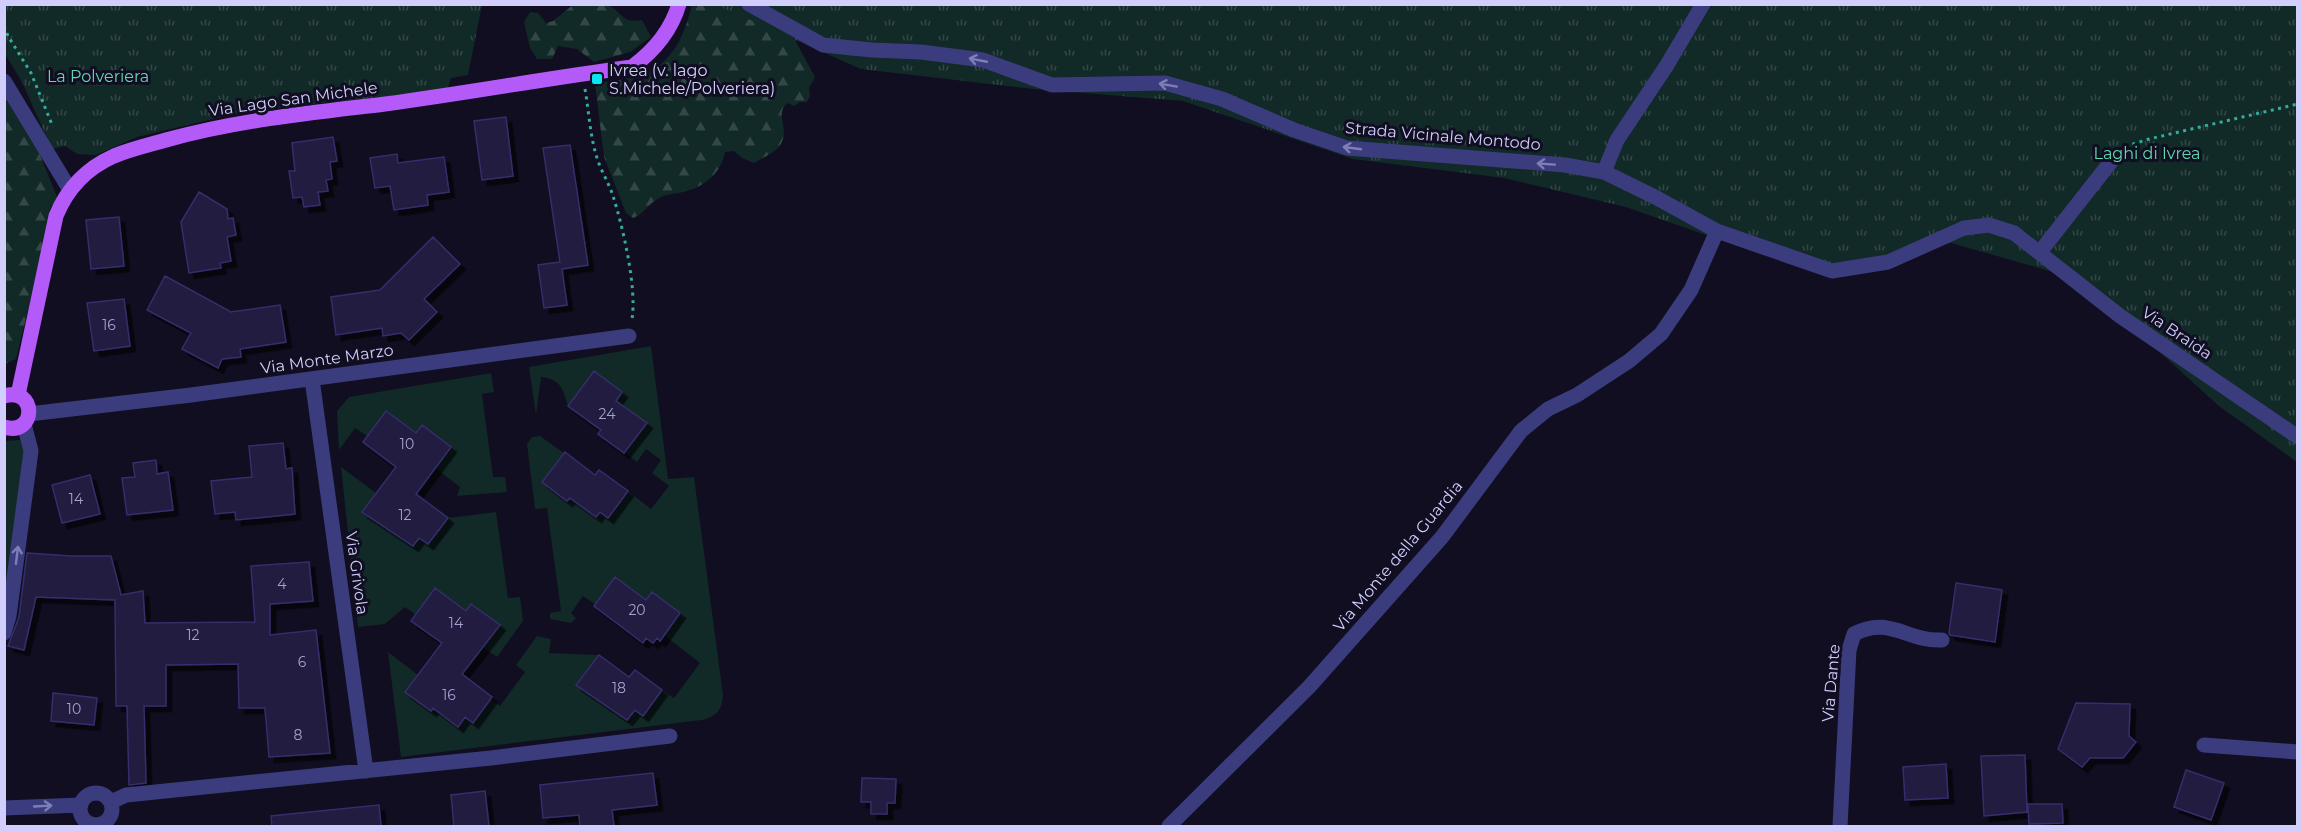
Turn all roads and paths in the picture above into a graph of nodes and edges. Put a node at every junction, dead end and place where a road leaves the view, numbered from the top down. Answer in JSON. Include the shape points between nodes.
{"nodes":[{"id":1,"x":679,"y":4,"type":"edge"},
{"id":2,"x":749,"y":4,"type":"edge"},
{"id":3,"x":1703,"y":4,"type":"edge"},
{"id":4,"x":4,"y":26,"type":"edge"},
{"id":5,"x":582,"y":74,"type":"junction"},
{"id":6,"x":4,"y":81,"type":"edge"},
{"id":7,"x":2298,"y":104,"type":"edge"},
{"id":8,"x":57,"y":136,"type":"dead end"},
{"id":9,"x":2113,"y":159,"type":"joint"},
{"id":10,"x":1604,"y":172,"type":"junction"},
{"id":11,"x":70,"y":190,"type":"junction"},
{"id":12,"x":1717,"y":231,"type":"junction"},
{"id":13,"x":2040,"y":252,"type":"junction"},
{"id":14,"x":629,"y":336,"type":"joint"},
{"id":15,"x":312,"y":379,"type":"junction"},
{"id":16,"x":11,"y":396,"type":"edge"},
{"id":17,"x":27,"y":419,"type":"junction"},
{"id":18,"x":4,"y":427,"type":"edge"},
{"id":19,"x":2298,"y":437,"type":"edge"},
{"id":20,"x":4,"y":633,"type":"edge"},
{"id":21,"x":1942,"y":640,"type":"dead end"},
{"id":22,"x":670,"y":736,"type":"dead end"},
{"id":23,"x":2204,"y":745,"type":"dead end"},
{"id":24,"x":2298,"y":752,"type":"edge"},
{"id":25,"x":366,"y":771,"type":"junction"},
{"id":26,"x":111,"y":802,"type":"junction"},
{"id":27,"x":81,"y":805,"type":"junction"},
{"id":28,"x":4,"y":808,"type":"edge"},
{"id":29,"x":1169,"y":826,"type":"edge"},
{"id":30,"x":1840,"y":826,"type":"edge"}],
"edges":[{"from":1,"to":5,"type":"main road","name":"Via Lago San Michele","via":[[675,18],[647,56],[632,67]]},
{"from":10,"to":2,"type":"street","name":"Strada Vicinale Montodo","one_way":true,"via":[[1564,165],[1347,148],[1222,99],[1165,83],[1053,85],[983,60],[823,45]]},
{"from":3,"to":10,"type":"street","via":[[1617,140]]},
{"from":4,"to":8,"type":"path","via":[[32,73]]},
{"from":5,"to":11,"type":"main road","name":"Via Lago San Michele","via":[[228,124],[113,157],[80,178]]},
{"from":5,"to":14,"type":"path","via":[[597,157],[620,221],[633,310]]},
{"from":6,"to":11,"type":"street"},
{"from":7,"to":9,"type":"path","via":[[2150,139],[2130,145]]},
{"from":9,"to":13,"type":"street"},
{"from":10,"to":12,"type":"street","name":"Strada Vicinale Montodo"},
{"from":11,"to":16,"type":"main road","name":"Via Lago San Michele","via":[[56,216]]},
{"from":12,"to":13,"type":"street","name":"Via Braida","via":[[1832,271],[1888,262],[1964,228],[1989,225],[2014,233]]},
{"from":12,"to":29,"type":"street","name":"Via Monte della Guardia","via":[[1691,290],[1661,334],[1629,361],[1548,409],[1521,431],[1442,537],[1309,687]]},
{"from":13,"to":19,"type":"street","name":"Via Braida","via":[[2120,316]]},
{"from":14,"to":15,"type":"street","name":"Via Monte Marzo"},
{"from":15,"to":17,"type":"street","name":"Via Monte Marzo"},
{"from":15,"to":25,"type":"street","name":"Via Grivola"},
{"from":16,"to":17,"type":"main road","via":[[27,403]]},
{"from":17,"to":18,"type":"main road","via":[[14,429]]},
{"from":20,"to":17,"type":"street","one_way":true,"via":[[31,451]]},
{"from":21,"to":30,"type":"street","name":"Via Dante","via":[[1925,641],[1896,629],[1868,627],[1854,634],[1849,650]]},
{"from":22,"to":25,"type":"street"},
{"from":23,"to":24,"type":"street"},
{"from":25,"to":26,"type":"street","via":[[126,795]]},
{"from":26,"to":27,"type":"street","via":[[99,793],[91,794]]},
{"from":26,"to":27,"type":"street","via":[[109,819],[98,824],[83,817]]},
{"from":28,"to":27,"type":"street","one_way":true}]}
